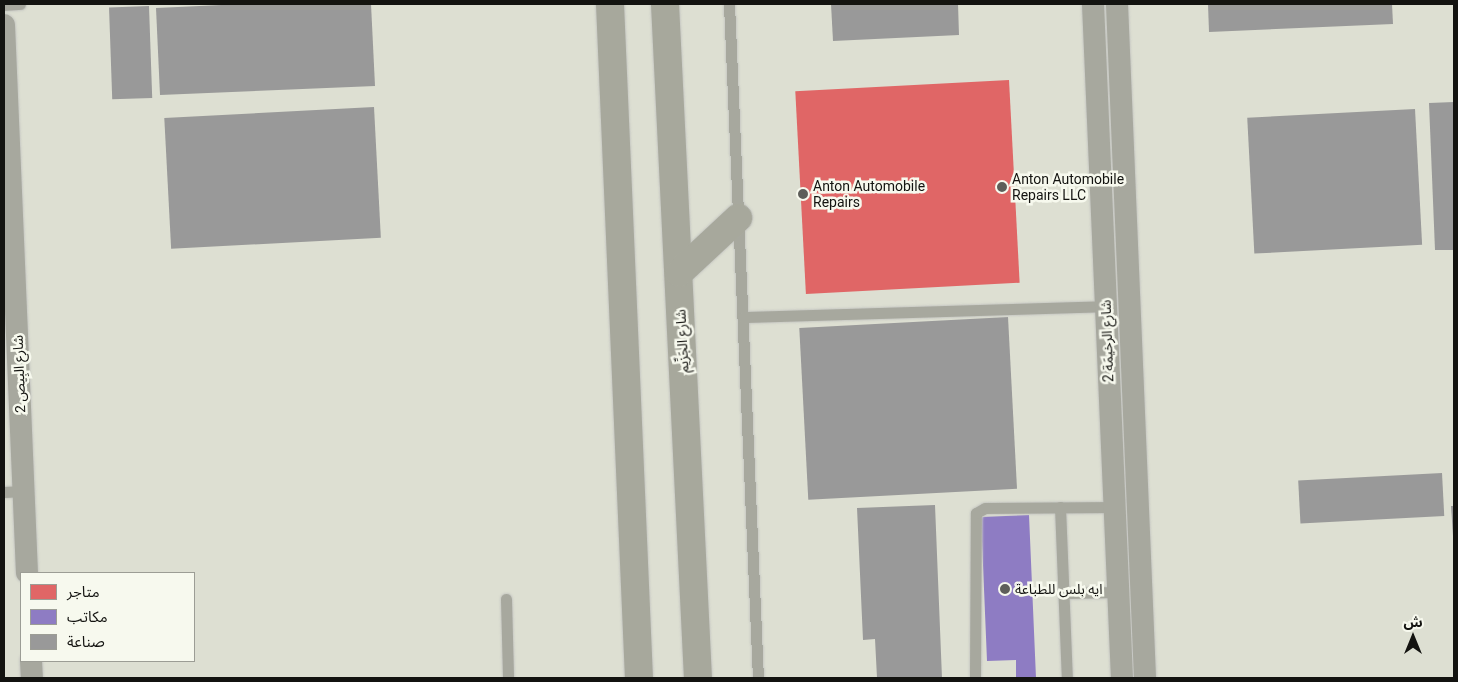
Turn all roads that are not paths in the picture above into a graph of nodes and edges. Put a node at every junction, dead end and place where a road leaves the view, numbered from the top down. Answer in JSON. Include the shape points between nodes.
{"nodes":[{"id":1,"x":4,"y":4,"type":"edge"},
{"id":2,"x":20,"y":4,"type":"edge"},
{"id":3,"x":610,"y":4,"type":"edge"},
{"id":4,"x":665,"y":4,"type":"edge"},
{"id":5,"x":729,"y":4,"type":"edge"},
{"id":6,"x":1093,"y":4,"type":"edge"},
{"id":7,"x":1117,"y":4,"type":"edge"},
{"id":8,"x":4,"y":25,"type":"edge"},
{"id":9,"x":738,"y":218,"type":"junction"},
{"id":10,"x":1128,"y":225,"type":"junction"},
{"id":11,"x":1103,"y":227,"type":"junction"},
{"id":12,"x":679,"y":272,"type":"junction"},
{"id":13,"x":9,"y":285,"type":"edge"},
{"id":14,"x":1106,"y":306,"type":"junction"},
{"id":15,"x":743,"y":317,"type":"junction"},
{"id":16,"x":14,"y":491,"type":"edge"},
{"id":17,"x":1060,"y":507,"type":"junction"},
{"id":18,"x":1114,"y":507,"type":"junction"},
{"id":19,"x":28,"y":572,"type":"edge"},
{"id":20,"x":1118,"y":592,"type":"junction"},
{"id":21,"x":1064,"y":593,"type":"junction"},
{"id":22,"x":506,"y":599,"type":"dead end"},
{"id":23,"x":31,"y":662,"type":"edge"},
{"id":24,"x":32,"y":678,"type":"edge"},
{"id":25,"x":508,"y":678,"type":"edge"},
{"id":26,"x":639,"y":678,"type":"edge"},
{"id":27,"x":698,"y":678,"type":"edge"},
{"id":28,"x":758,"y":678,"type":"edge"},
{"id":29,"x":975,"y":678,"type":"edge"},
{"id":30,"x":1067,"y":678,"type":"edge"},
{"id":31,"x":1122,"y":678,"type":"edge"},
{"id":32,"x":1145,"y":678,"type":"edge"}],
"edges":[{"from":1,"to":2,"type":"lane"},
{"from":3,"to":26,"type":"street"},
{"from":4,"to":12,"type":"street","name":"شارع الجَزِّيم"},
{"from":5,"to":9,"type":"lane"},
{"from":6,"to":11,"type":"street","name":"شارع الرخيمَة 2"},
{"from":7,"to":10,"type":"street","name":"شارع الرخيمَة 2"},
{"from":8,"to":13,"type":"street","name":"شارع البِيص 2"},
{"from":9,"to":12,"type":"street"},
{"from":9,"to":15,"type":"lane"},
{"from":10,"to":11,"type":"street"},
{"from":10,"to":32,"type":"street","name":"شارع الرخيمَة 2"},
{"from":11,"to":14,"type":"street","name":"شارع الرخيمَة 2"},
{"from":12,"to":27,"type":"street","name":"شارع الجَزِّيم"},
{"from":13,"to":16,"type":"street","name":"شارع البِيص 2"},
{"from":14,"to":15,"type":"lane"},
{"from":14,"to":18,"type":"street","name":"شارع الرخيمَة 2"},
{"from":15,"to":28,"type":"lane"},
{"from":16,"to":19,"type":"street","name":"شارع البِيص 2"},
{"from":17,"to":18,"type":"lane"},
{"from":17,"to":21,"type":"lane"},
{"from":17,"to":29,"type":"lane","via":[[985,508],[974,518]]},
{"from":18,"to":20,"type":"street","name":"شارع الرخيمَة 2"},
{"from":20,"to":21,"type":"lane"},
{"from":20,"to":31,"type":"street","name":"شارع الرخيمَة 2"},
{"from":21,"to":30,"type":"lane"},
{"from":22,"to":25,"type":"lane"},
{"from":23,"to":24,"type":"street"}]}
